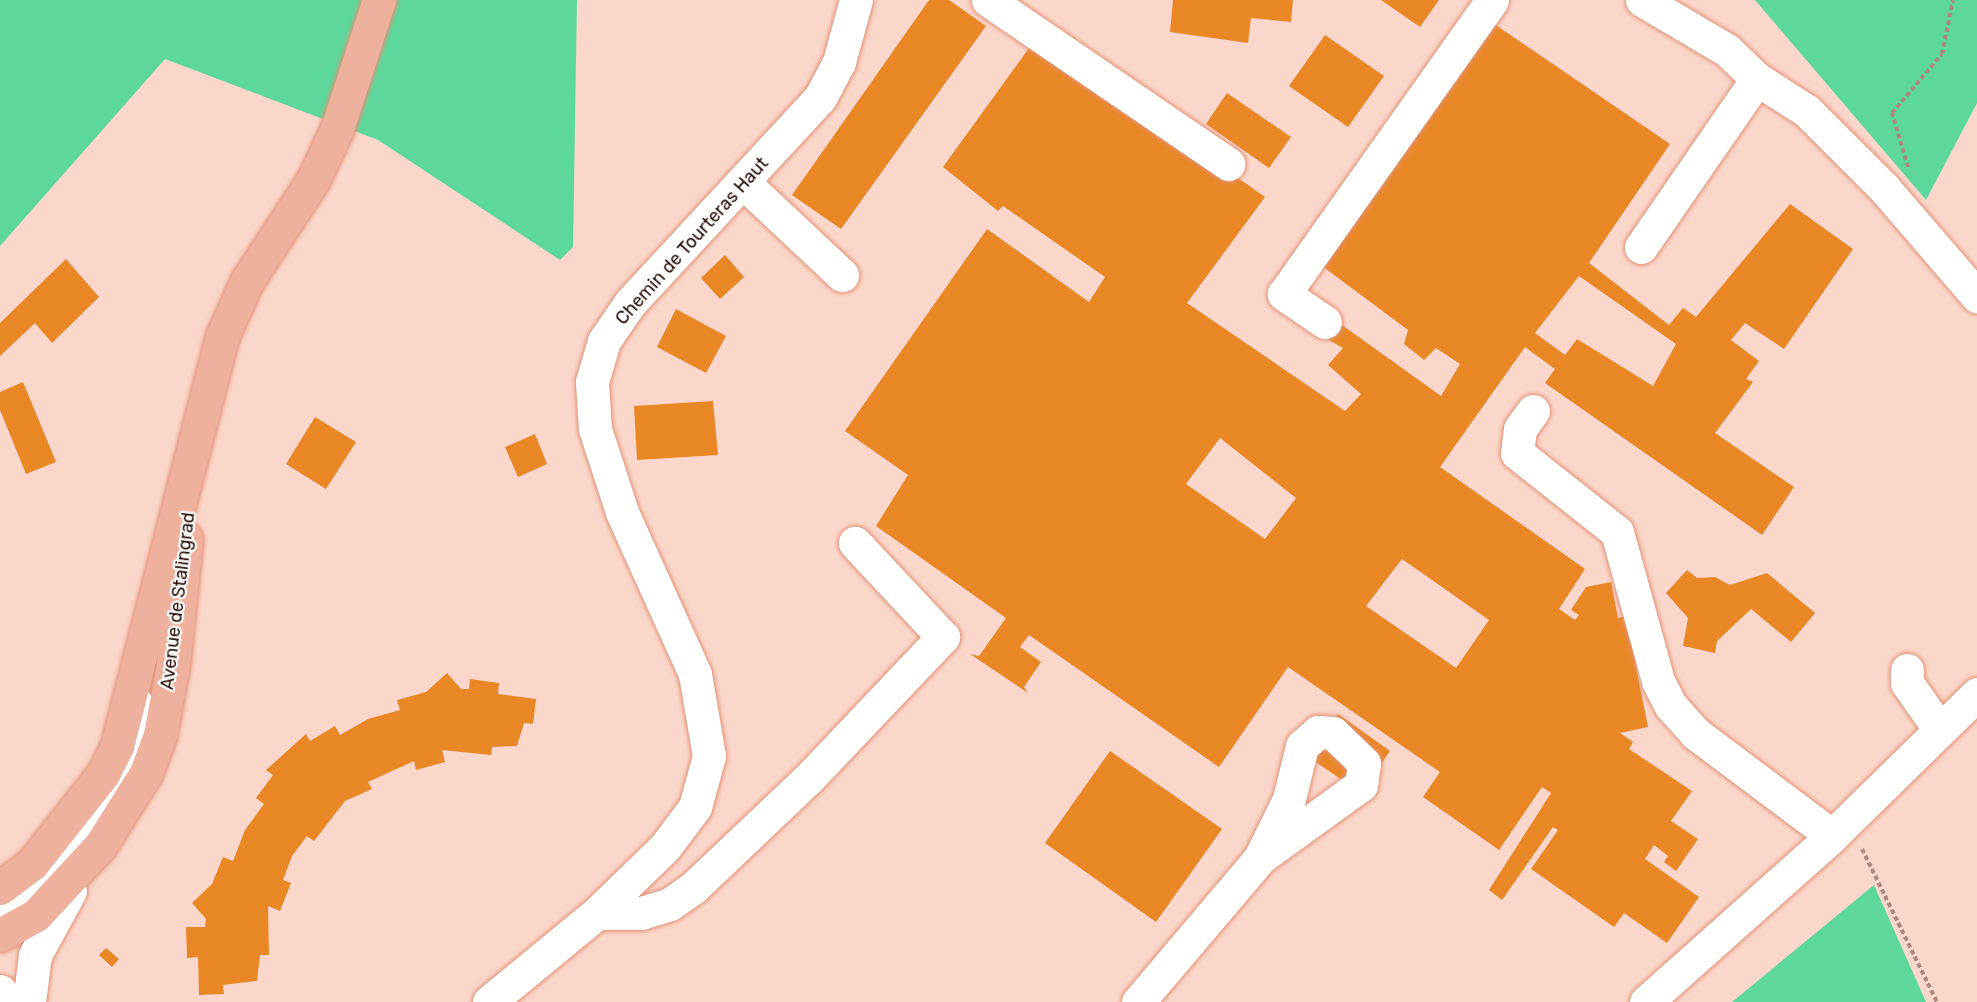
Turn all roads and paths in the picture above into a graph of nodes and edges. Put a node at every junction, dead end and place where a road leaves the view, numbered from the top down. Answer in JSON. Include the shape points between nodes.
{"nodes":[{"id":1,"x":379,"y":0,"type":"edge"},
{"id":2,"x":856,"y":0,"type":"edge"},
{"id":3,"x":988,"y":0,"type":"edge"},
{"id":4,"x":1492,"y":0,"type":"edge"},
{"id":5,"x":1642,"y":0,"type":"edge"},
{"id":6,"x":1953,"y":0,"type":"edge"},
{"id":7,"x":1756,"y":79,"type":"junction"},
{"id":8,"x":1228,"y":164,"type":"dead end"},
{"id":9,"x":743,"y":182,"type":"junction"},
{"id":10,"x":1904,"y":212,"type":"junction"},
{"id":11,"x":1641,"y":247,"type":"dead end"},
{"id":12,"x":842,"y":275,"type":"dead end"},
{"id":13,"x":1977,"y":296,"type":"edge"},
{"id":14,"x":1325,"y":322,"type":"dead end"},
{"id":15,"x":1533,"y":411,"type":"dead end"},
{"id":16,"x":197,"y":421,"type":"junction"},
{"id":17,"x":855,"y":543,"type":"dead end"},
{"id":18,"x":1907,"y":670,"type":"dead end"},
{"id":19,"x":1977,"y":694,"type":"edge"},
{"id":20,"x":134,"y":698,"type":"junction"},
{"id":21,"x":1940,"y":730,"type":"junction"},
{"id":22,"x":1845,"y":838,"type":"junction"},
{"id":23,"x":100,"y":846,"type":"junction"},
{"id":24,"x":1260,"y":858,"type":"dead end"},
{"id":25,"x":0,"y":888,"type":"edge"},
{"id":26,"x":597,"y":913,"type":"junction"},
{"id":27,"x":0,"y":917,"type":"edge"},
{"id":28,"x":0,"y":935,"type":"edge"},
{"id":29,"x":0,"y":991,"type":"edge"},
{"id":30,"x":6,"y":1002,"type":"edge"},
{"id":31,"x":29,"y":1002,"type":"edge"},
{"id":32,"x":489,"y":1002,"type":"edge"},
{"id":33,"x":1138,"y":1002,"type":"edge"},
{"id":34,"x":1646,"y":1002,"type":"edge"},
{"id":35,"x":1937,"y":1002,"type":"edge"}],
"edges":[{"from":1,"to":16,"type":"main road","name":"Avenue de Stalingrad","via":[[337,129],[313,180],[247,281],[222,337]]},
{"from":2,"to":9,"type":"street","name":"Chemin de Tourteras Haut","via":[[825,89]]},
{"from":3,"to":8,"type":"street"},
{"from":4,"to":14,"type":"street","via":[[1284,294]]},
{"from":5,"to":7,"type":"street","via":[[1727,50]]},
{"from":6,"to":10,"type":"path","via":[[1942,54],[1892,113],[1892,128],[1908,164]]},
{"from":7,"to":10,"type":"street","via":[[1807,111]]},
{"from":7,"to":11,"type":"street"},
{"from":9,"to":12,"type":"street"},
{"from":9,"to":26,"type":"street","name":"Chemin de Tourteras Haut","via":[[630,303],[604,340],[592,382],[595,429],[622,512],[695,674],[709,756],[695,807],[664,847]]},
{"from":10,"to":13,"type":"street"},
{"from":15,"to":22,"type":"street","via":[[1520,429],[1517,453],[1617,532],[1658,681],[1671,706],[1695,733]]},
{"from":16,"to":20,"type":"main road","name":"Avenue de Stalingrad"},
{"from":16,"to":23,"type":"main road","name":"Avenue de Stalingrad","via":[[177,639],[160,735],[146,773]]},
{"from":17,"to":26,"type":"street","via":[[942,637],[809,778],[693,888],[670,904],[641,913]]},
{"from":18,"to":21,"type":"street","via":[[1907,683]]},
{"from":19,"to":21,"type":"street"},
{"from":20,"to":25,"type":"main road","name":"Avenue de Stalingrad","via":[[103,774],[32,864]]},
{"from":20,"to":27,"type":"street","via":[[145,719],[125,780],[46,882]]},
{"from":21,"to":22,"type":"street"},
{"from":22,"to":34,"type":"street"},
{"from":22,"to":35,"type":"path"},
{"from":23,"to":28,"type":"main road","name":"Avenue de Stalingrad","via":[[36,915]]},
{"from":23,"to":31,"type":"street","via":[[48,924],[35,955]]},
{"from":24,"to":33,"type":"street"},
{"from":26,"to":32,"type":"street","name":"Chemin de Tourteras Haut"},
{"from":29,"to":30,"type":"street"}]}
